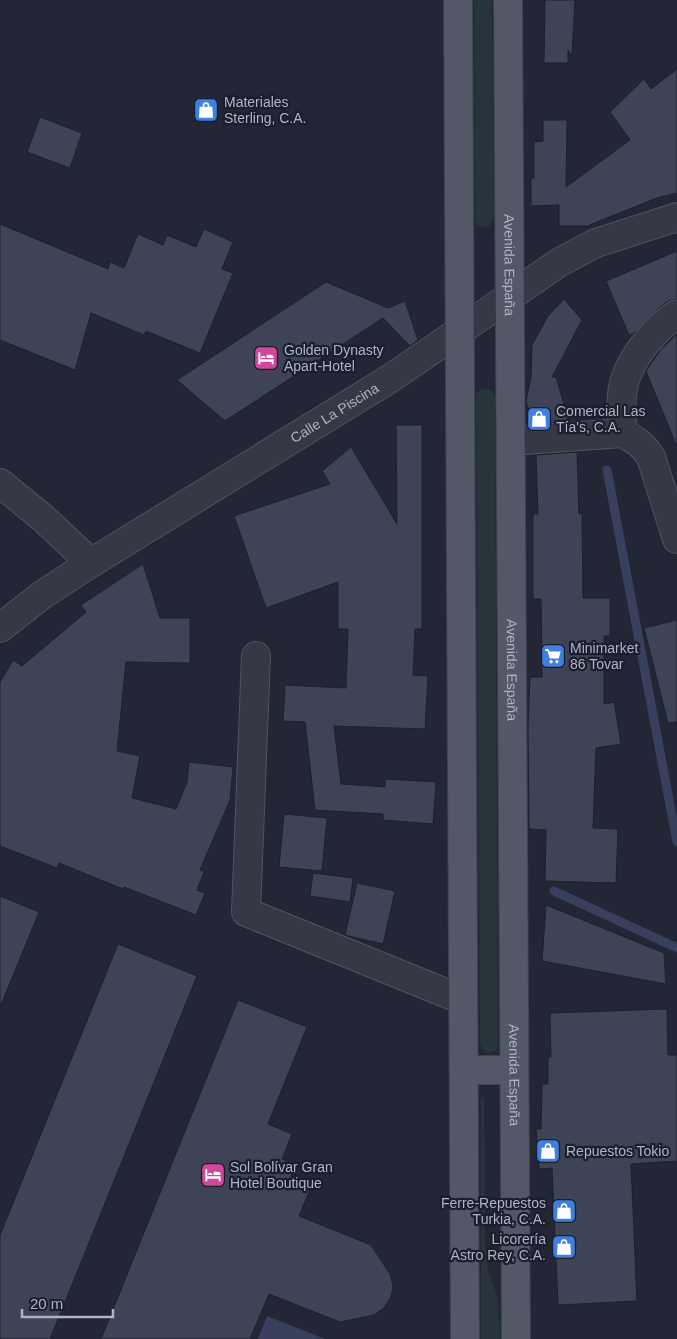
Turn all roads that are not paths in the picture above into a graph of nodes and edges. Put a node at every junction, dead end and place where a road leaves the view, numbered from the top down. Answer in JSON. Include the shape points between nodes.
{"nodes":[{"id":1,"x":458,"y":0,"type":"edge"},
{"id":2,"x":508,"y":0,"type":"edge"},
{"id":3,"x":677,"y":217,"type":"edge"},
{"id":4,"x":510,"y":296,"type":"junction"},
{"id":5,"x":677,"y":314,"type":"edge"},
{"id":6,"x":460,"y":331,"type":"junction"},
{"id":7,"x":622,"y":433,"type":"junction"},
{"id":8,"x":511,"y":441,"type":"junction"},
{"id":9,"x":0,"y":483,"type":"edge"},
{"id":10,"x":677,"y":539,"type":"edge"},
{"id":11,"x":91,"y":563,"type":"junction"},
{"id":12,"x":0,"y":628,"type":"edge"},
{"id":13,"x":256,"y":656,"type":"dead end"},
{"id":14,"x":463,"y":1000,"type":"junction"},
{"id":15,"x":464,"y":1070,"type":"junction"},
{"id":16,"x":514,"y":1070,"type":"junction"},
{"id":17,"x":465,"y":1339,"type":"edge"},
{"id":18,"x":516,"y":1339,"type":"edge"}],
"edges":[{"from":1,"to":6,"type":"main road"},
{"from":2,"to":4,"type":"main road","name":"Avenida España"},
{"from":3,"to":4,"type":"street","name":"Calle La Piscina","via":[[596,243],[560,262]]},
{"from":4,"to":6,"type":"street","name":"Calle La Piscina"},
{"from":4,"to":8,"type":"main road","name":"Avenida España"},
{"from":5,"to":7,"type":"street","via":[[652,336],[626,376],[622,394]]},
{"from":6,"to":11,"type":"street","name":"Calle La Piscina","via":[[391,378]]},
{"from":6,"to":14,"type":"main road"},
{"from":7,"to":8,"type":"street"},
{"from":7,"to":10,"type":"street","via":[[636,440],[651,457]]},
{"from":8,"to":16,"type":"main road","name":"Avenida España"},
{"from":9,"to":11,"type":"street"},
{"from":11,"to":12,"type":"street","name":"Calle La Piscina"},
{"from":13,"to":14,"type":"street","via":[[246,912]]},
{"from":14,"to":15,"type":"main road"},
{"from":15,"to":16,"type":"main road"},
{"from":15,"to":17,"type":"main road"},
{"from":16,"to":18,"type":"main road","name":"Avenida España"}]}
